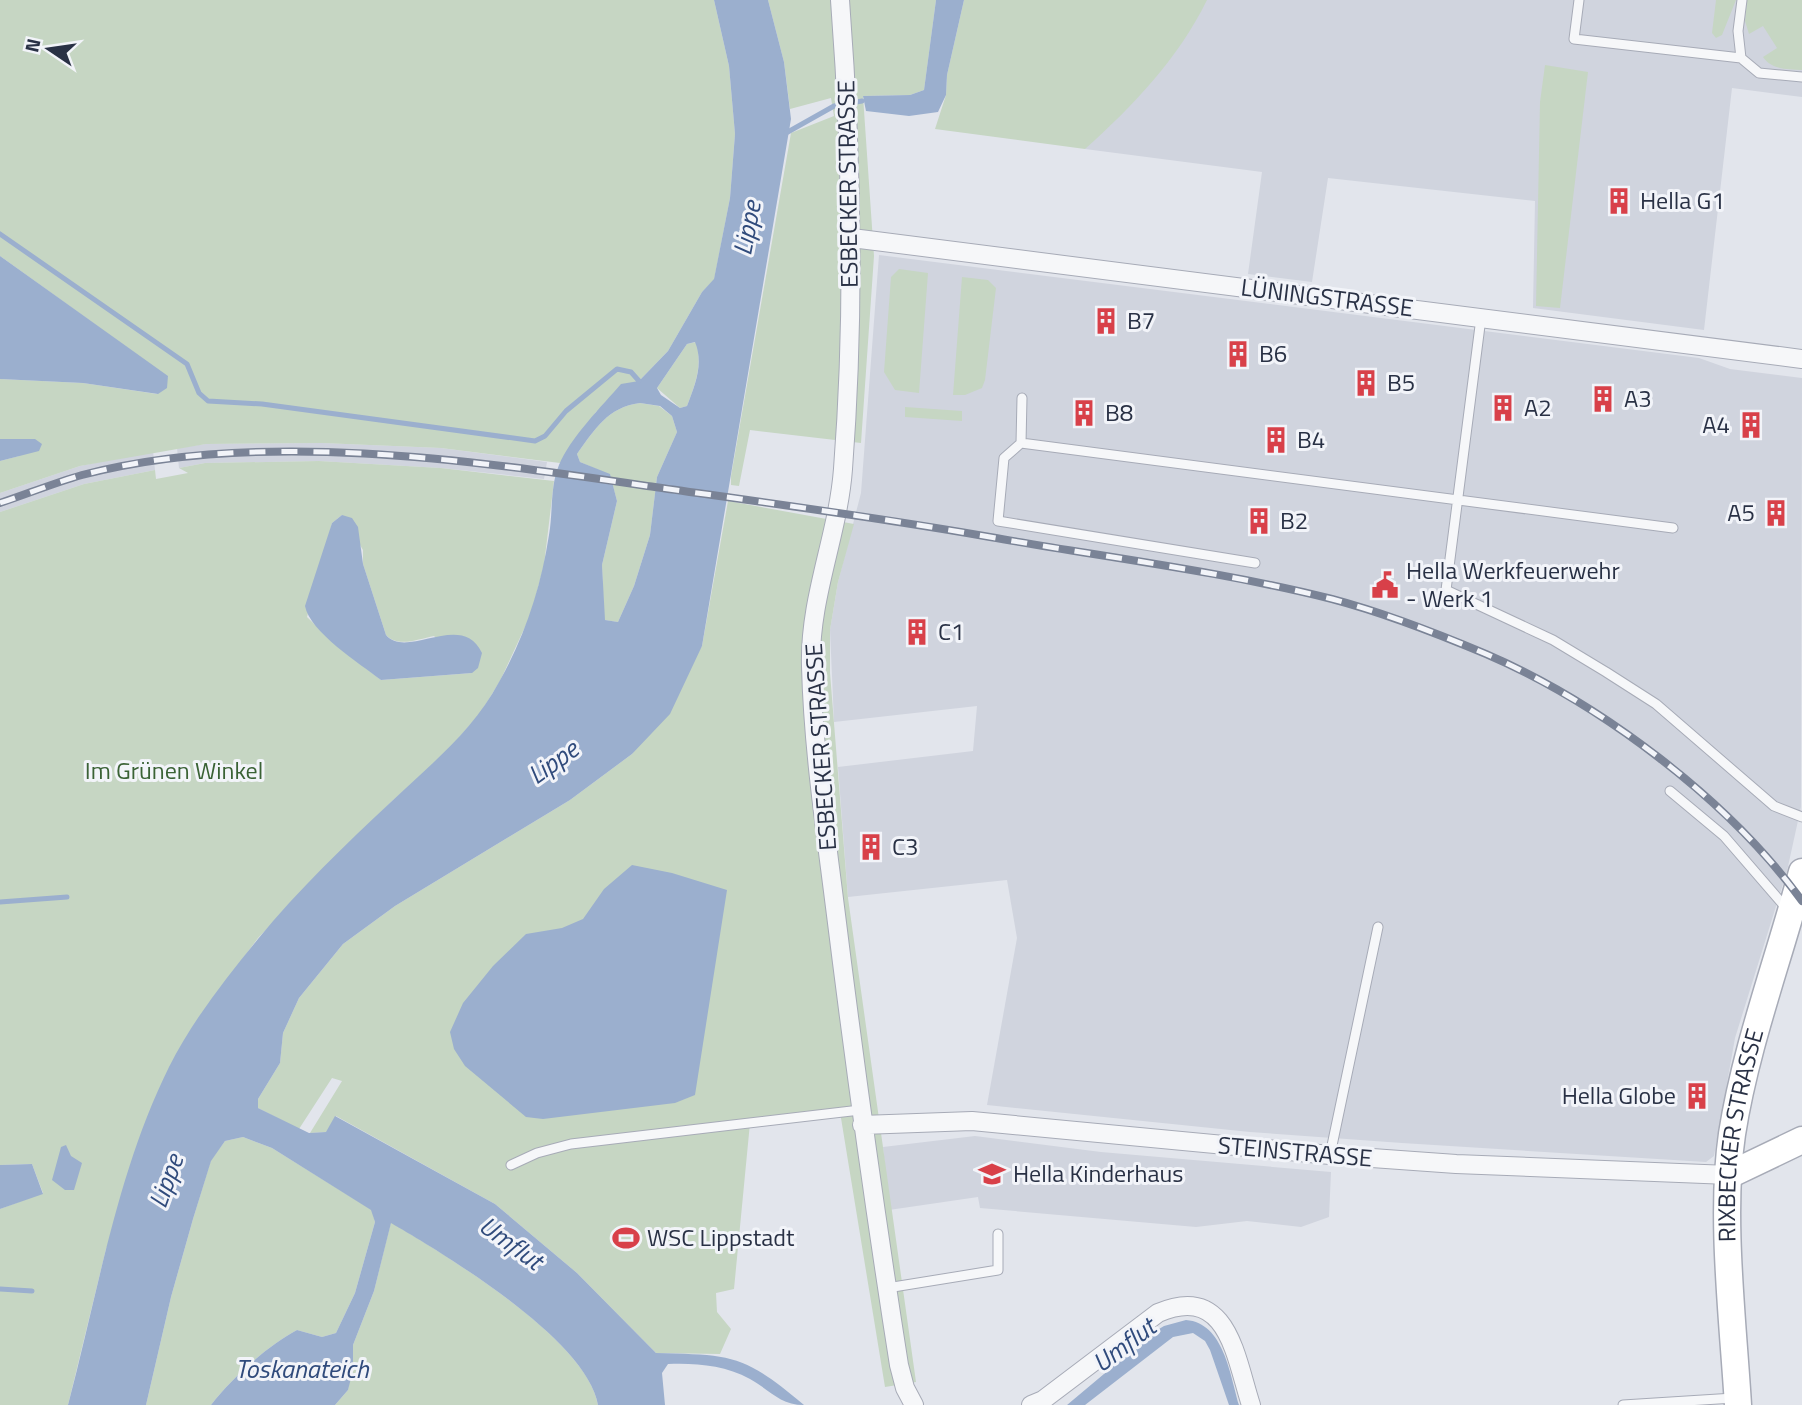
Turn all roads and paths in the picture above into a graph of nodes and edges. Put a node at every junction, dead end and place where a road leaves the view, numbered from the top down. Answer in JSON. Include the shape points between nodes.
{"nodes":[{"id":1,"x":840,"y":0,"type":"edge"},
{"id":2,"x":1579,"y":0,"type":"edge"},
{"id":3,"x":1742,"y":0,"type":"edge"},
{"id":4,"x":1741,"y":58,"type":"junction"},
{"id":5,"x":1802,"y":77,"type":"edge"},
{"id":6,"x":852,"y":238,"type":"junction"},
{"id":7,"x":1481,"y":318,"type":"junction"},
{"id":8,"x":1802,"y":359,"type":"edge"},
{"id":9,"x":1022,"y":398,"type":"dead end"},
{"id":10,"x":1021,"y":443,"type":"junction"},
{"id":11,"x":1458,"y":500,"type":"junction"},
{"id":12,"x":1673,"y":528,"type":"dead end"},
{"id":13,"x":1255,"y":563,"type":"dead end"},
{"id":14,"x":1670,"y":791,"type":"dead end"},
{"id":15,"x":1802,"y":817,"type":"edge"},
{"id":16,"x":1802,"y":872,"type":"edge"},
{"id":17,"x":1791,"y":913,"type":"junction"},
{"id":18,"x":1378,"y":927,"type":"dead end"},
{"id":19,"x":861,"y":1117,"type":"junction"},
{"id":20,"x":1802,"y":1140,"type":"edge"},
{"id":21,"x":1330,"y":1155,"type":"junction"},
{"id":22,"x":511,"y":1165,"type":"dead end"},
{"id":23,"x":1729,"y":1175,"type":"junction"},
{"id":24,"x":998,"y":1234,"type":"dead end"},
{"id":25,"x":887,"y":1288,"type":"junction"},
{"id":26,"x":1738,"y":1401,"type":"edge"},
{"id":27,"x":914,"y":1405,"type":"edge"},
{"id":28,"x":1031,"y":1405,"type":"edge"},
{"id":29,"x":1251,"y":1405,"type":"edge"},
{"id":30,"x":1623,"y":1405,"type":"edge"}],
"edges":[{"from":1,"to":6,"type":"street","name":"ESBECKER STRASSE"},
{"from":2,"to":4,"type":"lane","via":[[1574,39]]},
{"from":3,"to":4,"type":"lane"},
{"from":4,"to":5,"type":"lane","via":[[1759,73]]},
{"from":6,"to":7,"type":"street","name":"LÜNINGSTRASSE"},
{"from":6,"to":19,"type":"street","name":"ESBECKER STRASSE","via":[[843,468],[838,513],[814,607],[810,664],[818,769]]},
{"from":7,"to":8,"type":"street","name":"LÜNINGSTRASSE"},
{"from":7,"to":11,"type":"lane"},
{"from":9,"to":10,"type":"lane"},
{"from":10,"to":11,"type":"lane"},
{"from":10,"to":13,"type":"lane","via":[[1004,458],[998,520]]},
{"from":11,"to":12,"type":"lane"},
{"from":11,"to":15,"type":"lane","via":[[1446,590],[1553,640],[1657,704],[1774,806]]},
{"from":14,"to":17,"type":"lane","via":[[1724,836]]},
{"from":16,"to":17,"type":"street","name":"RIXBECKER STRASSE"},
{"from":17,"to":23,"type":"street","name":"RIXBECKER STRASSE","via":[[1741,1091]]},
{"from":18,"to":21,"type":"lane"},
{"from":19,"to":21,"type":"street","name":"STEINSTRASSE","via":[[972,1121]]},
{"from":19,"to":22,"type":"lane","via":[[571,1144]]},
{"from":19,"to":25,"type":"street","name":"ESBECKER STRASSE"},
{"from":20,"to":23,"type":"street"},
{"from":21,"to":23,"type":"street","name":"STEINSTRASSE"},
{"from":23,"to":26,"type":"street","name":"RIXBECKER STRASSE"},
{"from":24,"to":25,"type":"lane","via":[[998,1270]]},
{"from":25,"to":27,"type":"street","name":"ESBECKER STRASSE","via":[[899,1365]]},
{"from":26,"to":30,"type":"lane"},
{"from":28,"to":29,"type":"street","via":[[1158,1313],[1186,1305],[1205,1309],[1226,1328]]}]}
